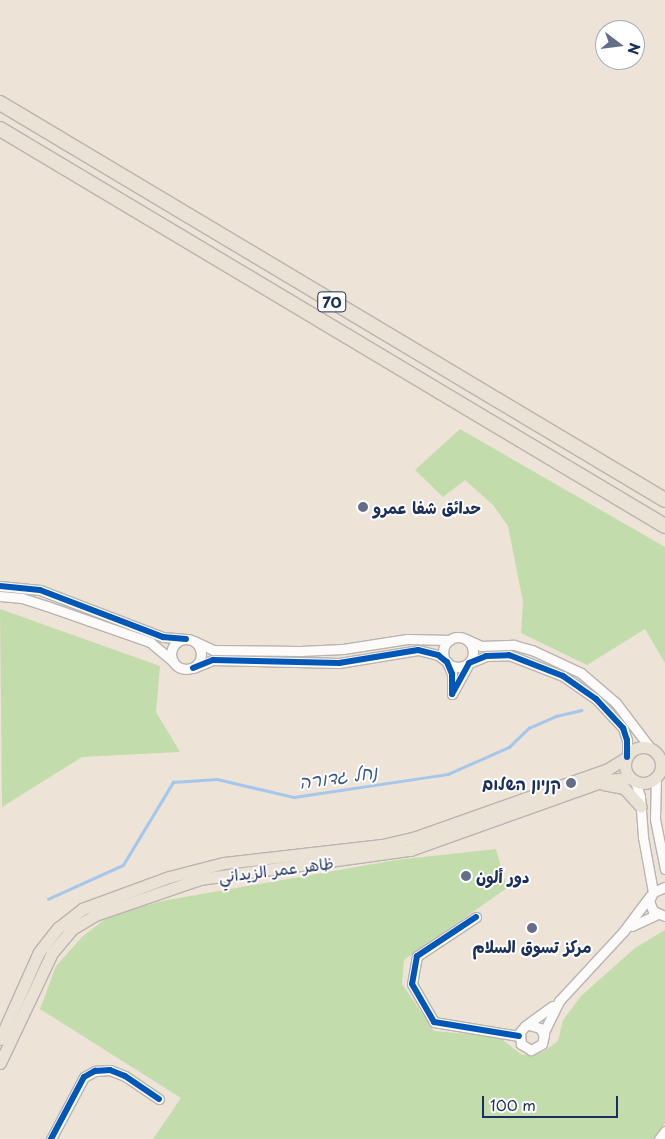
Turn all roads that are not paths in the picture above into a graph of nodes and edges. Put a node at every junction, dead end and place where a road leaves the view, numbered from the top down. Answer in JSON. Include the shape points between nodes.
{"nodes":[{"id":1,"x":0,"y":103,"type":"edge"},
{"id":2,"x":0,"y":129,"type":"edge"},
{"id":3,"x":665,"y":500,"type":"edge"},
{"id":4,"x":665,"y":526,"type":"edge"},
{"id":5,"x":0,"y":586,"type":"edge"},
{"id":6,"x":0,"y":596,"type":"edge"},
{"id":7,"x":466,"y":639,"type":"junction"},
{"id":8,"x":190,"y":640,"type":"junction"},
{"id":9,"x":450,"y":640,"type":"junction"},
{"id":10,"x":173,"y":661,"type":"junction"},
{"id":11,"x":447,"y":662,"type":"junction"},
{"id":12,"x":469,"y":663,"type":"junction"},
{"id":13,"x":193,"y":668,"type":"junction"},
{"id":14,"x":651,"y":749,"type":"junction"},
{"id":15,"x":665,"y":749,"type":"edge"},
{"id":16,"x":627,"y":757,"type":"junction"},
{"id":17,"x":660,"y":771,"type":"edge"},
{"id":18,"x":632,"y":780,"type":"junction"},
{"id":19,"x":597,"y":784,"type":"junction"},
{"id":20,"x":641,"y":807,"type":"junction"},
{"id":21,"x":665,"y":870,"type":"edge"},
{"id":22,"x":665,"y":887,"type":"edge"},
{"id":23,"x":652,"y":894,"type":"junction"},
{"id":24,"x":661,"y":915,"type":"edge"},
{"id":25,"x":476,"y":917,"type":"dead end"},
{"id":26,"x":623,"y":932,"type":"junction"},
{"id":27,"x":559,"y":1001,"type":"junction"},
{"id":28,"x":529,"y":1025,"type":"junction"},
{"id":29,"x":543,"y":1034,"type":"junction"},
{"id":30,"x":519,"y":1036,"type":"junction"},
{"id":31,"x":0,"y":1039,"type":"edge"},
{"id":32,"x":0,"y":1063,"type":"edge"},
{"id":33,"x":159,"y":1099,"type":"dead end"},
{"id":34,"x":665,"y":1131,"type":"edge"},
{"id":35,"x":51,"y":1139,"type":"edge"},
{"id":36,"x":659,"y":1139,"type":"edge"}],
"edges":[{"from":1,"to":3,"type":"highway","number":"70"},
{"from":2,"to":4,"type":"highway","number":"70"},
{"from":5,"to":8,"type":"street","via":[[40,590],[162,636]]},
{"from":6,"to":10,"type":"street","via":[[47,606],[144,640],[160,647]]},
{"from":7,"to":9,"type":"street"},
{"from":7,"to":12,"type":"street","via":[[473,649]]},
{"from":7,"to":14,"type":"street","via":[[480,646],[514,645],[532,650],[581,673],[616,703]]},
{"from":8,"to":9,"type":"street","via":[[213,650],[300,652],[407,639]]},
{"from":8,"to":10,"type":"street","via":[[175,644],[171,653]]},
{"from":8,"to":13,"type":"street","via":[[201,656]]},
{"from":9,"to":11,"type":"street","via":[[443,651]]},
{"from":10,"to":13,"type":"street","via":[[183,669]]},
{"from":11,"to":12,"type":"street","via":[[455,667]]},
{"from":11,"to":12,"type":"street","via":[[452,674],[452,694]]},
{"from":11,"to":13,"type":"street","via":[[432,652],[411,650],[340,663],[213,660]]},
{"from":12,"to":16,"type":"street","via":[[486,656],[509,655],[569,679],[616,719],[626,734]]},
{"from":14,"to":15,"type":"main road"},
{"from":14,"to":16,"type":"main road","via":[[635,749]]},
{"from":14,"to":17,"type":"main road","via":[[661,761]]},
{"from":16,"to":18,"type":"main road","via":[[625,768]]},
{"from":16,"to":31,"type":"main road","name":"ظاهر عمر الزيداني","via":[[608,770],[416,837],[382,845],[224,863],[178,874],[88,906],[68,917],[39,952]]},
{"from":17,"to":18,"type":"main road","via":[[645,783]]},
{"from":17,"to":21,"type":"street","via":[[655,819]]},
{"from":18,"to":19,"type":"main road","name":"ظاهر عمر الزيداني"},
{"from":18,"to":20,"type":"street"},
{"from":19,"to":20,"type":"main road","via":[[624,788]]},
{"from":19,"to":32,"type":"main road","name":"ظاهر عمر الزيداني","via":[[410,850],[200,879],[94,915],[72,929],[52,953]]},
{"from":20,"to":23,"type":"street"},
{"from":22,"to":23,"type":"street"},
{"from":23,"to":24,"type":"street","via":[[649,904]]},
{"from":23,"to":26,"type":"street"},
{"from":24,"to":26,"type":"street","via":[[641,920]]},
{"from":25,"to":30,"type":"street","via":[[417,956],[412,984],[434,1022]]},
{"from":26,"to":27,"type":"street"},
{"from":27,"to":28,"type":"street"},
{"from":27,"to":29,"type":"street"},
{"from":28,"to":29,"type":"street","via":[[540,1028]]},
{"from":28,"to":30,"type":"street"},
{"from":29,"to":30,"type":"street","via":[[542,1044],[531,1050],[520,1044]]},
{"from":33,"to":35,"type":"street","via":[[125,1076],[110,1070],[95,1071],[84,1076]]},
{"from":34,"to":36,"type":"street"}]}
